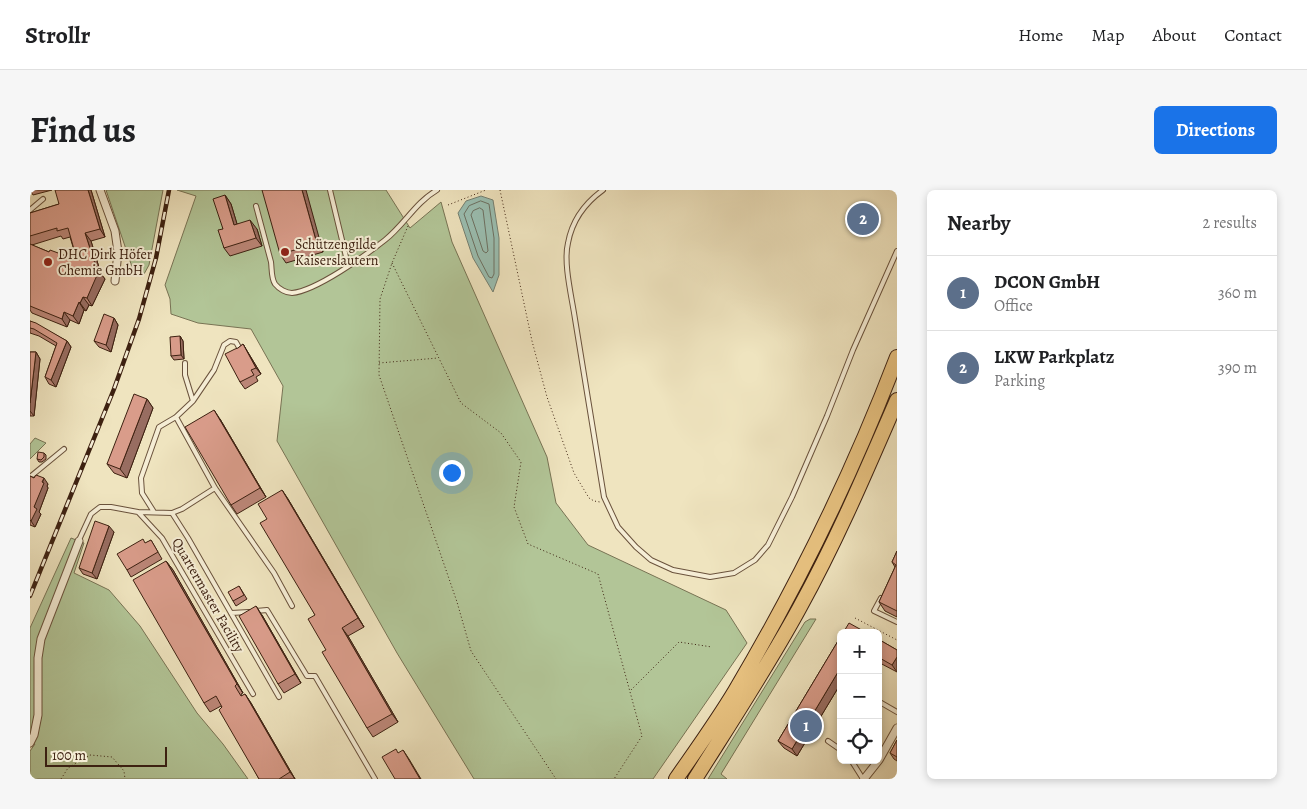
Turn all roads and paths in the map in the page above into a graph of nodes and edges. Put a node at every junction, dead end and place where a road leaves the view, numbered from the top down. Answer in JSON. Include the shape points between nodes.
{"nodes":[{"id":1,"x":100,"y":190,"type":"edge"},
{"id":2,"x":330,"y":190,"type":"edge"},
{"id":3,"x":437,"y":190,"type":"edge"},
{"id":4,"x":486,"y":190,"type":"edge"},
{"id":5,"x":500,"y":190,"type":"edge"},
{"id":6,"x":603,"y":190,"type":"edge"},
{"id":7,"x":43,"y":199,"type":"dead end"},
{"id":8,"x":448,"y":205,"type":"dead end"},
{"id":9,"x":256,"y":206,"type":"dead end"},
{"id":10,"x":30,"y":210,"type":"edge"},
{"id":11,"x":412,"y":211,"type":"junction"},
{"id":12,"x":897,"y":251,"type":"edge"},
{"id":13,"x":392,"y":263,"type":"junction"},
{"id":14,"x":348,"y":265,"type":"junction"},
{"id":15,"x":115,"y":281,"type":"dead end"},
{"id":16,"x":241,"y":352,"type":"edge"},
{"id":17,"x":897,"y":357,"type":"edge"},
{"id":18,"x":438,"y":358,"type":"junction"},
{"id":19,"x":379,"y":363,"type":"junction"},
{"id":20,"x":185,"y":364,"type":"dead end"},
{"id":21,"x":897,"y":400,"type":"edge"},
{"id":22,"x":193,"y":401,"type":"junction"},
{"id":23,"x":176,"y":417,"type":"junction"},
{"id":24,"x":64,"y":449,"type":"dead end"},
{"id":25,"x":30,"y":477,"type":"edge"},
{"id":26,"x":215,"y":488,"type":"junction"},
{"id":27,"x":606,"y":502,"type":"junction"},
{"id":28,"x":138,"y":512,"type":"junction"},
{"id":29,"x":154,"y":512,"type":"junction"},
{"id":30,"x":172,"y":513,"type":"junction"},
{"id":31,"x":79,"y":541,"type":"joint"},
{"id":32,"x":882,"y":596,"type":"edge"},
{"id":33,"x":292,"y":606,"type":"dead end"},
{"id":34,"x":231,"y":613,"type":"junction"},
{"id":35,"x":855,"y":618,"type":"dead end"},
{"id":36,"x":897,"y":622,"type":"edge"},
{"id":37,"x":897,"y":640,"type":"edge"},
{"id":38,"x":712,"y":647,"type":"dead end"},
{"id":39,"x":630,"y":691,"type":"junction"},
{"id":40,"x":254,"y":694,"type":"dead end"},
{"id":41,"x":279,"y":697,"type":"dead end"},
{"id":42,"x":882,"y":703,"type":"edge"},
{"id":43,"x":897,"y":712,"type":"edge"},
{"id":44,"x":897,"y":728,"type":"edge"},
{"id":45,"x":828,"y":741,"type":"dead end"},
{"id":46,"x":30,"y":743,"type":"edge"},
{"id":47,"x":837,"y":747,"type":"edge"},
{"id":48,"x":853,"y":764,"type":"edge"},
{"id":49,"x":61,"y":779,"type":"edge"},
{"id":50,"x":125,"y":779,"type":"edge"},
{"id":51,"x":375,"y":779,"type":"edge"},
{"id":52,"x":556,"y":779,"type":"edge"},
{"id":53,"x":614,"y":779,"type":"edge"},
{"id":54,"x":676,"y":779,"type":"edge"},
{"id":55,"x":695,"y":779,"type":"edge"},
{"id":56,"x":864,"y":779,"type":"edge"}],
"edges":[{"from":1,"to":15,"type":"street","via":[[115,231],[118,252]]},
{"from":2,"to":14,"type":"lane"},
{"from":3,"to":11,"type":"lane"},
{"from":4,"to":8,"type":"path"},
{"from":5,"to":27,"type":"path","via":[[547,397],[581,487],[589,498]]},
{"from":6,"to":27,"type":"lane","via":[[580,212],[567,245],[572,300]]},
{"from":7,"to":10,"type":"lane"},
{"from":9,"to":14,"type":"lane","via":[[273,278],[281,289],[292,293],[299,291]]},
{"from":11,"to":13,"type":"path"},
{"from":11,"to":14,"type":"lane","via":[[386,240]]},
{"from":12,"to":27,"type":"lane","via":[[792,497],[768,544],[755,560],[734,573],[710,577],[673,570],[651,560],[636,547],[618,527]]},
{"from":13,"to":18,"type":"path"},
{"from":13,"to":19,"type":"path","via":[[380,299]]},
{"from":16,"to":22,"type":"lane","via":[[236,342],[224,345],[214,370]]},
{"from":17,"to":54,"type":"highway","via":[[876,414],[776,618],[734,692]]},
{"from":18,"to":19,"type":"path"},
{"from":18,"to":39,"type":"path","via":[[461,403],[501,433],[521,462],[514,507],[528,544],[598,574]]},
{"from":19,"to":52,"type":"path","via":[[379,375],[471,651]]},
{"from":20,"to":22,"type":"lane"},
{"from":21,"to":55,"type":"highway","via":[[856,494],[800,606],[746,700]]},
{"from":22,"to":23,"type":"lane"},
{"from":23,"to":26,"type":"lane"},
{"from":23,"to":29,"type":"lane","via":[[159,427],[141,478],[142,493]]},
{"from":24,"to":25,"type":"lane"},
{"from":26,"to":30,"type":"lane"},
{"from":26,"to":33,"type":"lane","via":[[274,573]]},
{"from":28,"to":29,"type":"lane"},
{"from":28,"to":31,"type":"lane","via":[[100,507],[91,514]]},
{"from":28,"to":40,"type":"lane","name":"Quartermaster Facility","via":[[162,538]]},
{"from":29,"to":30,"type":"lane"},
{"from":30,"to":34,"type":"lane","name":"Quartermaster Facility"},
{"from":31,"to":46,"type":"street","via":[[41,639],[38,715]]},
{"from":32,"to":36,"type":"lane","via":[[874,611]]},
{"from":34,"to":41,"type":"lane","name":"Quartermaster Facility"},
{"from":34,"to":51,"type":"lane","name":"Quartermaster Facility","via":[[267,610],[307,676],[315,676]]},
{"from":35,"to":37,"type":"path"},
{"from":38,"to":39,"type":"path","via":[[679,642]]},
{"from":39,"to":53,"type":"path","via":[[642,736]]},
{"from":42,"to":43,"type":"lane"},
{"from":44,"to":56,"type":"street"},
{"from":45,"to":47,"type":"lane"},
{"from":48,"to":56,"type":"lane"},
{"from":49,"to":50,"type":"path","via":[[68,768],[90,755],[112,757],[124,771]]}]}
